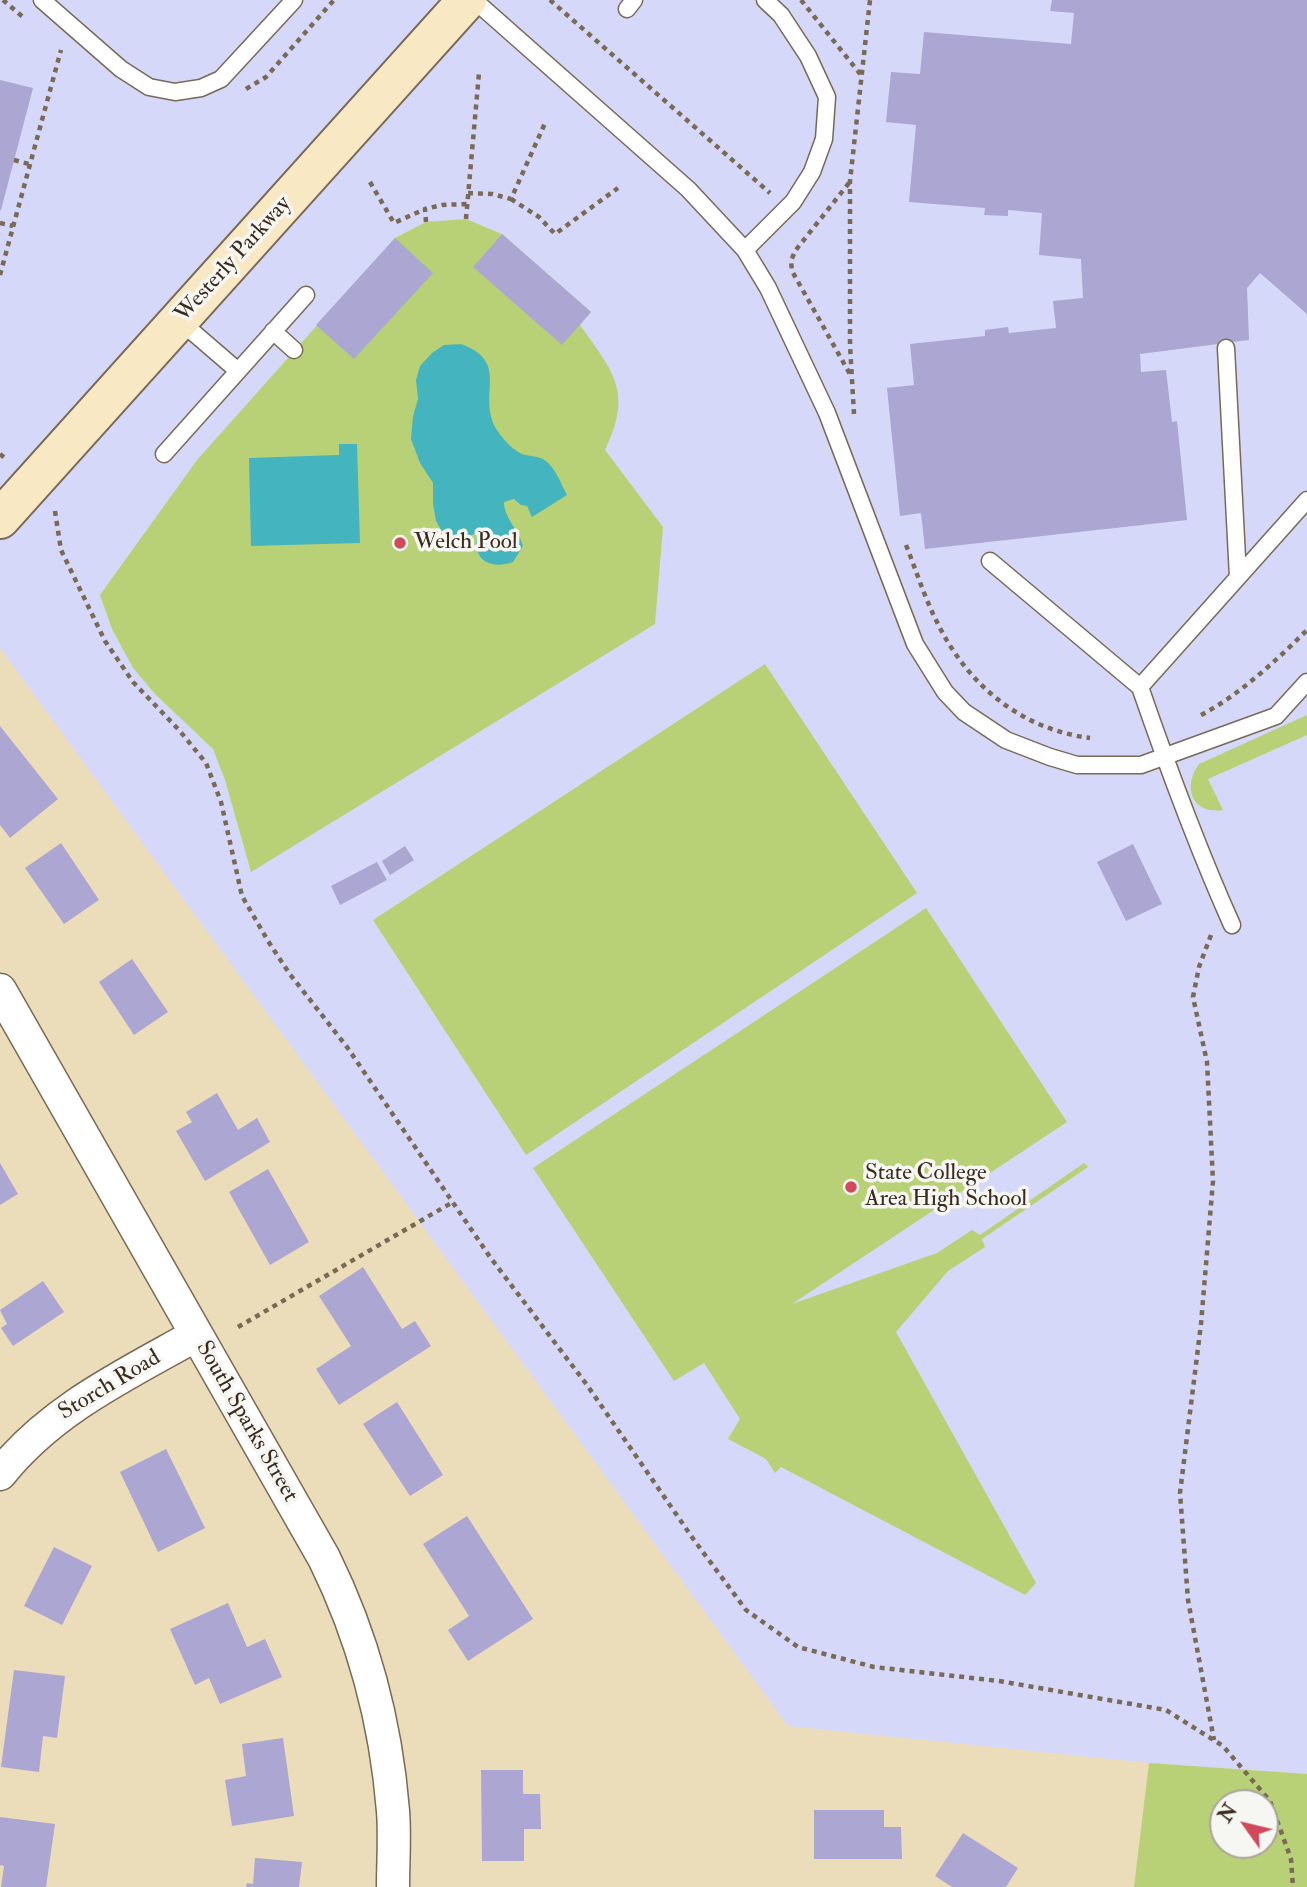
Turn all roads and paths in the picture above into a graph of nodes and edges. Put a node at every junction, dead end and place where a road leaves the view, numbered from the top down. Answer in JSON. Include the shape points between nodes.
{"nodes":[{"id":1,"x":42,"y":0,"type":"edge"},
{"id":2,"x":294,"y":0,"type":"edge"},
{"id":3,"x":467,"y":0,"type":"edge"},
{"id":4,"x":474,"y":0,"type":"edge"},
{"id":5,"x":550,"y":0,"type":"edge"},
{"id":6,"x":765,"y":0,"type":"edge"},
{"id":7,"x":801,"y":0,"type":"edge"},
{"id":8,"x":870,"y":0,"type":"edge"},
{"id":9,"x":61,"y":50,"type":"dead end"},
{"id":10,"x":479,"y":73,"type":"dead end"},
{"id":11,"x":862,"y":76,"type":"junction"},
{"id":12,"x":546,"y":121,"type":"dead end"},
{"id":13,"x":14,"y":160,"type":"dead end"},
{"id":14,"x":29,"y":164,"type":"junction"},
{"id":15,"x":370,"y":181,"type":"dead end"},
{"id":16,"x":850,"y":181,"type":"junction"},
{"id":17,"x":618,"y":188,"type":"dead end"},
{"id":18,"x":468,"y":193,"type":"junction"},
{"id":19,"x":511,"y":198,"type":"junction"},
{"id":20,"x":776,"y":198,"type":"dead end"},
{"id":21,"x":467,"y":204,"type":"junction"},
{"id":22,"x":425,"y":209,"type":"junction"},
{"id":23,"x":466,"y":219,"type":"dead end"},
{"id":24,"x":426,"y":222,"type":"dead end"},
{"id":25,"x":0,"y":223,"type":"edge"},
{"id":26,"x":13,"y":226,"type":"junction"},
{"id":27,"x":745,"y":250,"type":"junction"},
{"id":28,"x":0,"y":275,"type":"edge"},
{"id":29,"x":306,"y":295,"type":"dead end"},
{"id":30,"x":180,"y":321,"type":"junction"},
{"id":31,"x":273,"y":331,"type":"junction"},
{"id":32,"x":1226,"y":348,"type":"dead end"},
{"id":33,"x":294,"y":350,"type":"dead end"},
{"id":34,"x":238,"y":371,"type":"junction"},
{"id":35,"x":853,"y":380,"type":"junction"},
{"id":36,"x":854,"y":417,"type":"dead end"},
{"id":37,"x":0,"y":454,"type":"edge"},
{"id":38,"x":164,"y":454,"type":"dead end"},
{"id":39,"x":6,"y":459,"type":"dead end"},
{"id":40,"x":1307,"y":500,"type":"edge"},
{"id":41,"x":50,"y":503,"type":"dead end"},
{"id":42,"x":0,"y":519,"type":"edge"},
{"id":43,"x":904,"y":542,"type":"dead end"},
{"id":44,"x":990,"y":561,"type":"dead end"},
{"id":45,"x":1238,"y":577,"type":"junction"},
{"id":46,"x":1307,"y":629,"type":"edge"},
{"id":47,"x":1307,"y":682,"type":"edge"},
{"id":48,"x":1140,"y":687,"type":"junction"},
{"id":49,"x":1201,"y":715,"type":"dead end"},
{"id":50,"x":1090,"y":738,"type":"dead end"},
{"id":51,"x":1164,"y":758,"type":"junction"},
{"id":52,"x":1223,"y":906,"type":"junction"},
{"id":53,"x":1232,"y":925,"type":"dead end"},
{"id":54,"x":0,"y":990,"type":"edge"},
{"id":55,"x":453,"y":1202,"type":"junction"},
{"id":56,"x":238,"y":1327,"type":"dead end"},
{"id":57,"x":196,"y":1335,"type":"junction"},
{"id":58,"x":0,"y":1474,"type":"edge"},
{"id":59,"x":1214,"y":1741,"type":"junction"},
{"id":60,"x":393,"y":1887,"type":"edge"},
{"id":61,"x":1293,"y":1887,"type":"edge"}],
"edges":[{"from":1,"to":2,"type":"lane","via":[[121,69],[149,87],[175,92],[221,79]]},
{"from":3,"to":30,"type":"main road","name":"Westerly Parkway"},
{"from":4,"to":27,"type":"lane","via":[[688,189]]},
{"from":5,"to":20,"type":"path"},
{"from":6,"to":27,"type":"lane","via":[[808,55],[827,97],[826,118],[824,139],[793,202]]},
{"from":7,"to":11,"type":"path"},
{"from":8,"to":11,"type":"path"},
{"from":9,"to":14,"type":"path"},
{"from":10,"to":18,"type":"path"},
{"from":11,"to":16,"type":"path"},
{"from":12,"to":19,"type":"path"},
{"from":13,"to":14,"type":"path"},
{"from":14,"to":26,"type":"path"},
{"from":15,"to":22,"type":"path","via":[[394,223]]},
{"from":16,"to":35,"type":"path"},
{"from":16,"to":35,"type":"path","via":[[791,261],[792,271]]},
{"from":17,"to":19,"type":"path","via":[[555,234]]},
{"from":18,"to":19,"type":"path"},
{"from":18,"to":21,"type":"path"},
{"from":21,"to":22,"type":"path"},
{"from":21,"to":23,"type":"path"},
{"from":22,"to":24,"type":"path"},
{"from":25,"to":26,"type":"path"},
{"from":26,"to":28,"type":"path"},
{"from":27,"to":51,"type":"lane","via":[[827,413],[915,644],[945,692],[964,712],[1006,740],[1050,757],[1077,765],[1141,765]]},
{"from":29,"to":31,"type":"lane"},
{"from":30,"to":34,"type":"lane"},
{"from":30,"to":42,"type":"main road","name":"Westerly Parkway"},
{"from":31,"to":33,"type":"lane"},
{"from":31,"to":34,"type":"lane"},
{"from":32,"to":45,"type":"lane"},
{"from":34,"to":38,"type":"lane"},
{"from":35,"to":36,"type":"path"},
{"from":37,"to":39,"type":"path"},
{"from":40,"to":45,"type":"lane"},
{"from":41,"to":55,"type":"path","via":[[57,517],[61,550],[106,641],[133,682],[206,763],[221,802],[242,896],[261,930]]},
{"from":43,"to":50,"type":"path","via":[[935,618],[964,668],[982,688],[1047,727]]},
{"from":44,"to":48,"type":"lane"},
{"from":45,"to":48,"type":"lane"},
{"from":46,"to":49,"type":"path","via":[[1218,706]]},
{"from":47,"to":51,"type":"lane","via":[[1276,716]]},
{"from":48,"to":51,"type":"lane"},
{"from":51,"to":52,"type":"lane"},
{"from":52,"to":53,"type":"lane"},
{"from":52,"to":59,"type":"path","via":[[1199,967],[1193,997],[1207,1062],[1213,1181],[1180,1493],[1188,1600]]},
{"from":54,"to":57,"type":"street","name":"South Sparks Street"},
{"from":55,"to":56,"type":"path"},
{"from":55,"to":59,"type":"path","via":[[746,1610],[798,1647],[874,1667],[999,1681],[1166,1710]]},
{"from":57,"to":58,"type":"street","name":"Storch Road","via":[[55,1419]]},
{"from":57,"to":60,"type":"street","name":"South Sparks Street","via":[[343,1597],[384,1736],[393,1813]]},
{"from":59,"to":61,"type":"path","via":[[1270,1801],[1290,1859]]}]}
